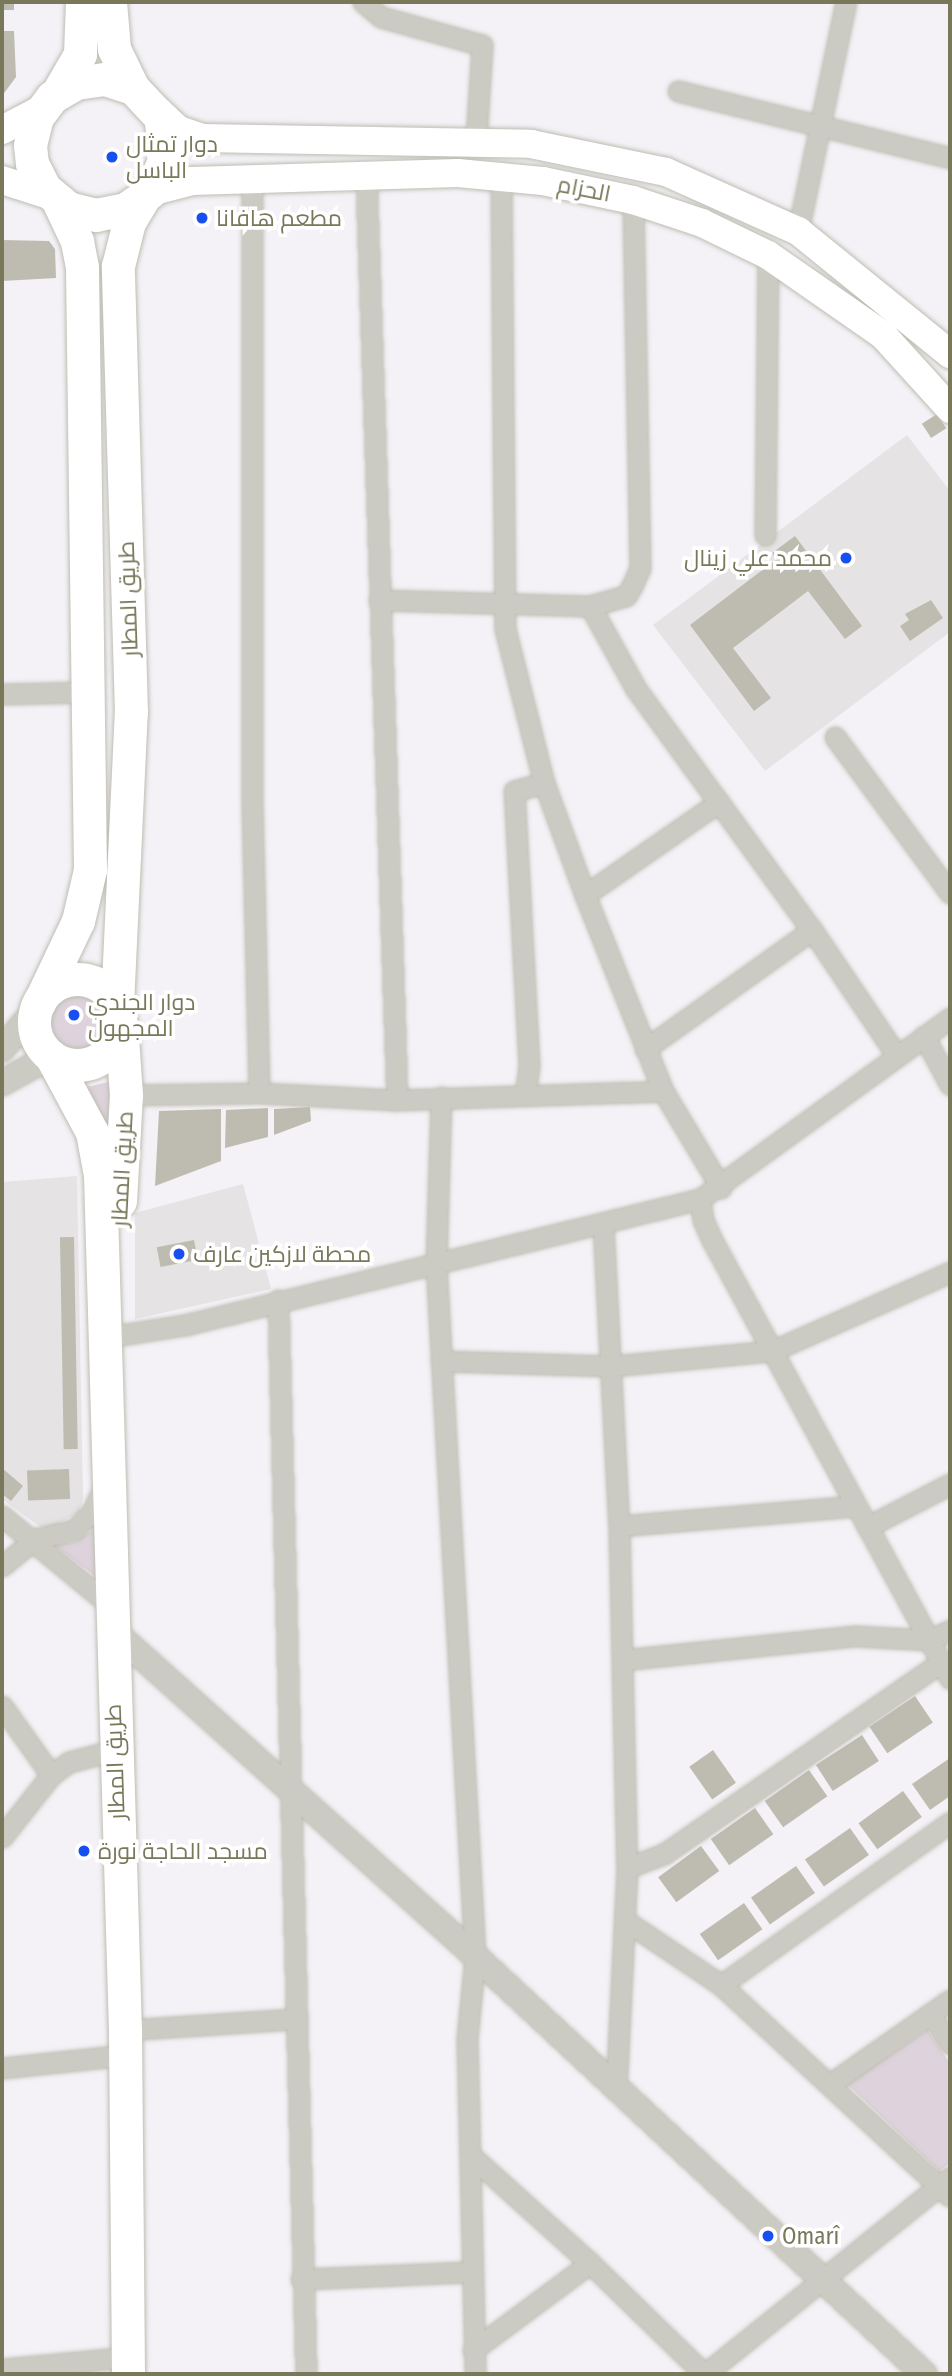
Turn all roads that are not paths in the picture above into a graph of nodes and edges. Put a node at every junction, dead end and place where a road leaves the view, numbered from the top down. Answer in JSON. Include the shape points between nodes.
{"nodes":[{"id":1,"x":82,"y":2,"type":"edge"},
{"id":2,"x":110,"y":2,"type":"edge"},
{"id":3,"x":363,"y":2,"type":"edge"},
{"id":4,"x":846,"y":2,"type":"edge"},
{"id":5,"x":678,"y":91,"type":"dead end"},
{"id":6,"x":144,"y":98,"type":"junction"},
{"id":7,"x":50,"y":100,"type":"junction"},
{"id":8,"x":818,"y":126,"type":"junction"},
{"id":9,"x":2,"y":130,"type":"edge"},
{"id":10,"x":476,"y":140,"type":"junction"},
{"id":11,"x":950,"y":158,"type":"edge"},
{"id":12,"x":366,"y":174,"type":"junction"},
{"id":13,"x":501,"y":176,"type":"junction"},
{"id":14,"x":252,"y":179,"type":"junction"},
{"id":15,"x":2,"y":180,"type":"edge"},
{"id":16,"x":146,"y":195,"type":"junction"},
{"id":17,"x":55,"y":200,"type":"junction"},
{"id":18,"x":633,"y":200,"type":"junction"},
{"id":19,"x":798,"y":231,"type":"junction"},
{"id":20,"x":768,"y":255,"type":"junction"},
{"id":21,"x":950,"y":354,"type":"edge"},
{"id":22,"x":950,"y":409,"type":"edge"},
{"id":23,"x":765,"y":534,"type":"dead end"},
{"id":24,"x":379,"y":600,"type":"junction"},
{"id":25,"x":504,"y":603,"type":"junction"},
{"id":26,"x":590,"y":606,"type":"junction"},
{"id":27,"x":89,"y":692,"type":"junction"},
{"id":28,"x":2,"y":695,"type":"edge"},
{"id":29,"x":835,"y":737,"type":"dead end"},
{"id":30,"x":544,"y":783,"type":"junction"},
{"id":31,"x":719,"y":802,"type":"junction"},
{"id":32,"x":950,"y":893,"type":"edge"},
{"id":33,"x":584,"y":895,"type":"junction"},
{"id":34,"x":812,"y":930,"type":"junction"},
{"id":35,"x":37,"y":1006,"type":"junction"},
{"id":36,"x":119,"y":1011,"type":"junction"},
{"id":37,"x":950,"y":1018,"type":"edge"},
{"id":38,"x":924,"y":1036,"type":"junction"},
{"id":39,"x":2,"y":1049,"type":"edge"},
{"id":40,"x":645,"y":1049,"type":"junction"},
{"id":41,"x":51,"y":1056,"type":"junction"},
{"id":42,"x":897,"y":1056,"type":"junction"},
{"id":43,"x":2,"y":1083,"type":"edge"},
{"id":44,"x":950,"y":1085,"type":"edge"},
{"id":45,"x":663,"y":1091,"type":"junction"},
{"id":46,"x":259,"y":1093,"type":"junction"},
{"id":47,"x":126,"y":1095,"type":"junction"},
{"id":48,"x":525,"y":1095,"type":"junction"},
{"id":49,"x":441,"y":1097,"type":"junction"},
{"id":50,"x":397,"y":1100,"type":"junction"},
{"id":51,"x":721,"y":1188,"type":"junction"},
{"id":52,"x":700,"y":1199,"type":"junction"},
{"id":53,"x":603,"y":1224,"type":"junction"},
{"id":54,"x":436,"y":1263,"type":"junction"},
{"id":55,"x":950,"y":1272,"type":"edge"},
{"id":56,"x":106,"y":1275,"type":"junction"},
{"id":57,"x":278,"y":1300,"type":"junction"},
{"id":58,"x":108,"y":1337,"type":"junction"},
{"id":59,"x":772,"y":1351,"type":"junction"},
{"id":60,"x":441,"y":1361,"type":"junction"},
{"id":61,"x":612,"y":1366,"type":"junction"},
{"id":62,"x":107,"y":1479,"type":"junction"},
{"id":63,"x":950,"y":1484,"type":"edge"},
{"id":64,"x":856,"y":1506,"type":"junction"},
{"id":65,"x":2,"y":1516,"type":"edge"},
{"id":66,"x":619,"y":1526,"type":"junction"},
{"id":67,"x":867,"y":1527,"type":"junction"},
{"id":68,"x":35,"y":1539,"type":"junction"},
{"id":69,"x":2,"y":1566,"type":"edge"},
{"id":70,"x":110,"y":1616,"type":"junction"},
{"id":71,"x":950,"y":1630,"type":"edge"},
{"id":72,"x":929,"y":1640,"type":"junction"},
{"id":73,"x":622,"y":1660,"type":"junction"},
{"id":74,"x":946,"y":1671,"type":"edge"},
{"id":75,"x":2,"y":1706,"type":"edge"},
{"id":76,"x":115,"y":1750,"type":"junction"},
{"id":77,"x":51,"y":1775,"type":"junction"},
{"id":78,"x":292,"y":1790,"type":"junction"},
{"id":79,"x":950,"y":1822,"type":"edge"},
{"id":80,"x":2,"y":1837,"type":"edge"},
{"id":81,"x":627,"y":1868,"type":"junction"},
{"id":82,"x":627,"y":1922,"type":"junction"},
{"id":83,"x":475,"y":1957,"type":"junction"},
{"id":84,"x":721,"y":1985,"type":"junction"},
{"id":85,"x":950,"y":2000,"type":"edge"},
{"id":86,"x":930,"y":2014,"type":"junction"},
{"id":87,"x":297,"y":2019,"type":"junction"},
{"id":88,"x":125,"y":2043,"type":"junction"},
{"id":89,"x":950,"y":2044,"type":"edge"},
{"id":90,"x":2,"y":2067,"type":"edge"},
{"id":91,"x":830,"y":2084,"type":"junction"},
{"id":92,"x":616,"y":2089,"type":"junction"},
{"id":93,"x":470,"y":2155,"type":"junction"},
{"id":94,"x":946,"y":2186,"type":"edge"},
{"id":95,"x":590,"y":2263,"type":"junction"},
{"id":96,"x":470,"y":2272,"type":"junction"},
{"id":97,"x":302,"y":2279,"type":"junction"},
{"id":98,"x":821,"y":2282,"type":"junction"},
{"id":99,"x":473,"y":2350,"type":"junction"},
{"id":100,"x":128,"y":2365,"type":"edge"},
{"id":101,"x":2,"y":2369,"type":"edge"},
{"id":102,"x":306,"y":2374,"type":"edge"},
{"id":103,"x":475,"y":2374,"type":"edge"},
{"id":104,"x":704,"y":2374,"type":"edge"},
{"id":105,"x":924,"y":2374,"type":"edge"}],
"edges":[{"from":1,"to":7,"type":"highway","via":[[80,54]]},
{"from":2,"to":6,"type":"highway","via":[[114,49]]},
{"from":3,"to":10,"type":"street","via":[[381,17],[482,45]]},
{"from":4,"to":8,"type":"street"},
{"from":5,"to":8,"type":"street"},
{"from":6,"to":7,"type":"highway","via":[[95,79]]},
{"from":6,"to":10,"type":"main road","name":"الحزام","via":[[179,130],[202,138]]},
{"from":6,"to":16,"type":"highway","via":[[166,136],[166,156]]},
{"from":7,"to":9,"type":"main road"},
{"from":7,"to":17,"type":"highway","via":[[33,126],[31,155],[35,173]]},
{"from":8,"to":11,"type":"street"},
{"from":8,"to":19,"type":"street"},
{"from":10,"to":19,"type":"main road","name":"الحزام","via":[[573,151],[666,172]]},
{"from":12,"to":13,"type":"main road","name":"الحزام"},
{"from":12,"to":14,"type":"main road","name":"الحزام"},
{"from":12,"to":24,"type":"street"},
{"from":13,"to":18,"type":"main road","name":"الحزام"},
{"from":13,"to":25,"type":"street"},
{"from":14,"to":16,"type":"main road","name":"الحزام","via":[[192,181]]},
{"from":14,"to":46,"type":"street","via":[[252,803]]},
{"from":15,"to":17,"type":"main road"},
{"from":16,"to":17,"type":"highway","via":[[126,209],[96,215]]},
{"from":16,"to":36,"type":"highway","name":"طريق المطار","via":[[129,222],[118,267],[131,712]]},
{"from":17,"to":27,"type":"highway","via":[[73,229],[82,267]]},
{"from":18,"to":20,"type":"main road","name":"الحزام","via":[[702,223]]},
{"from":18,"to":26,"type":"street","via":[[640,568],[626,596]]},
{"from":19,"to":21,"type":"main road","name":"الحزام"},
{"from":20,"to":22,"type":"main road","name":"الحزام","via":[[883,335]]},
{"from":20,"to":23,"type":"street"},
{"from":24,"to":25,"type":"street"},
{"from":24,"to":50,"type":"street"},
{"from":25,"to":26,"type":"street"},
{"from":25,"to":30,"type":"street","via":[[505,629]]},
{"from":26,"to":31,"type":"street","via":[[636,690]]},
{"from":27,"to":28,"type":"street"},
{"from":27,"to":35,"type":"highway","via":[[88,885],[78,922]]},
{"from":29,"to":32,"type":"street"},
{"from":30,"to":33,"type":"street"},
{"from":30,"to":48,"type":"street","via":[[514,791],[529,1065]]},
{"from":31,"to":33,"type":"street"},
{"from":31,"to":34,"type":"street"},
{"from":33,"to":40,"type":"street"},
{"from":34,"to":40,"type":"street"},
{"from":34,"to":42,"type":"street"},
{"from":35,"to":36,"type":"highway","via":[[57,984],[82,979],[106,989]]},
{"from":35,"to":39,"type":"street"},
{"from":35,"to":41,"type":"highway","via":[[36,1035]]},
{"from":36,"to":41,"type":"highway","via":[[116,1042],[99,1060],[74,1065]]},
{"from":36,"to":47,"type":"highway","name":"طريق المطار"},
{"from":37,"to":38,"type":"street"},
{"from":38,"to":42,"type":"street"},
{"from":38,"to":44,"type":"street"},
{"from":40,"to":45,"type":"street"},
{"from":41,"to":43,"type":"street"},
{"from":41,"to":56,"type":"highway","name":"طريق المطار","via":[[96,1144]]},
{"from":42,"to":51,"type":"street"},
{"from":45,"to":48,"type":"street"},
{"from":45,"to":51,"type":"street"},
{"from":46,"to":47,"type":"street"},
{"from":46,"to":50,"type":"street"},
{"from":47,"to":56,"type":"highway","name":"طريق المطار","via":[[119,1255]]},
{"from":48,"to":49,"type":"street"},
{"from":49,"to":50,"type":"street"},
{"from":49,"to":54,"type":"street"},
{"from":51,"to":52,"type":"street"},
{"from":52,"to":53,"type":"street"},
{"from":52,"to":59,"type":"street","via":[[702,1220]]},
{"from":53,"to":54,"type":"street"},
{"from":53,"to":61,"type":"street"},
{"from":54,"to":57,"type":"street"},
{"from":54,"to":60,"type":"street"},
{"from":55,"to":59,"type":"street"},
{"from":56,"to":58,"type":"highway","name":"طريق المطار"},
{"from":57,"to":58,"type":"street","via":[[185,1325]]},
{"from":57,"to":78,"type":"street"},
{"from":58,"to":62,"type":"highway","name":"طريق المطار"},
{"from":59,"to":61,"type":"street"},
{"from":59,"to":64,"type":"street"},
{"from":60,"to":61,"type":"street"},
{"from":60,"to":83,"type":"street"},
{"from":61,"to":66,"type":"street"},
{"from":62,"to":68,"type":"street","via":[[85,1521],[67,1534]]},
{"from":62,"to":70,"type":"highway","name":"طريق المطار"},
{"from":63,"to":67,"type":"street"},
{"from":64,"to":66,"type":"street"},
{"from":64,"to":67,"type":"street"},
{"from":65,"to":68,"type":"street"},
{"from":66,"to":73,"type":"street"},
{"from":67,"to":72,"type":"street"},
{"from":68,"to":69,"type":"street"},
{"from":68,"to":70,"type":"street"},
{"from":70,"to":76,"type":"highway","name":"طريق المطار"},
{"from":70,"to":78,"type":"street"},
{"from":71,"to":72,"type":"street"},
{"from":72,"to":73,"type":"street","via":[[856,1636]]},
{"from":72,"to":74,"type":"street"},
{"from":73,"to":81,"type":"street"},
{"from":74,"to":81,"type":"street","via":[[664,1854]]},
{"from":75,"to":77,"type":"street"},
{"from":76,"to":77,"type":"street","via":[[69,1762]]},
{"from":76,"to":88,"type":"highway","name":"طريق المطار"},
{"from":77,"to":80,"type":"street"},
{"from":78,"to":83,"type":"street"},
{"from":78,"to":87,"type":"street"},
{"from":79,"to":84,"type":"street"},
{"from":81,"to":82,"type":"street"},
{"from":82,"to":84,"type":"street"},
{"from":82,"to":92,"type":"street"},
{"from":83,"to":92,"type":"street"},
{"from":83,"to":93,"type":"street","via":[[467,2039]]},
{"from":84,"to":91,"type":"street"},
{"from":85,"to":86,"type":"street"},
{"from":86,"to":89,"type":"street"},
{"from":86,"to":91,"type":"street"},
{"from":87,"to":88,"type":"street"},
{"from":87,"to":97,"type":"street"},
{"from":88,"to":90,"type":"street"},
{"from":88,"to":100,"type":"highway","name":"طريق المطار"},
{"from":91,"to":94,"type":"street"},
{"from":92,"to":98,"type":"street"},
{"from":93,"to":95,"type":"street"},
{"from":93,"to":96,"type":"street"},
{"from":94,"to":98,"type":"street"},
{"from":95,"to":99,"type":"street"},
{"from":95,"to":104,"type":"street"},
{"from":96,"to":97,"type":"street"},
{"from":96,"to":99,"type":"street"},
{"from":97,"to":102,"type":"street"},
{"from":98,"to":104,"type":"street"},
{"from":98,"to":105,"type":"street"},
{"from":99,"to":103,"type":"street"},
{"from":100,"to":101,"type":"street"}]}
